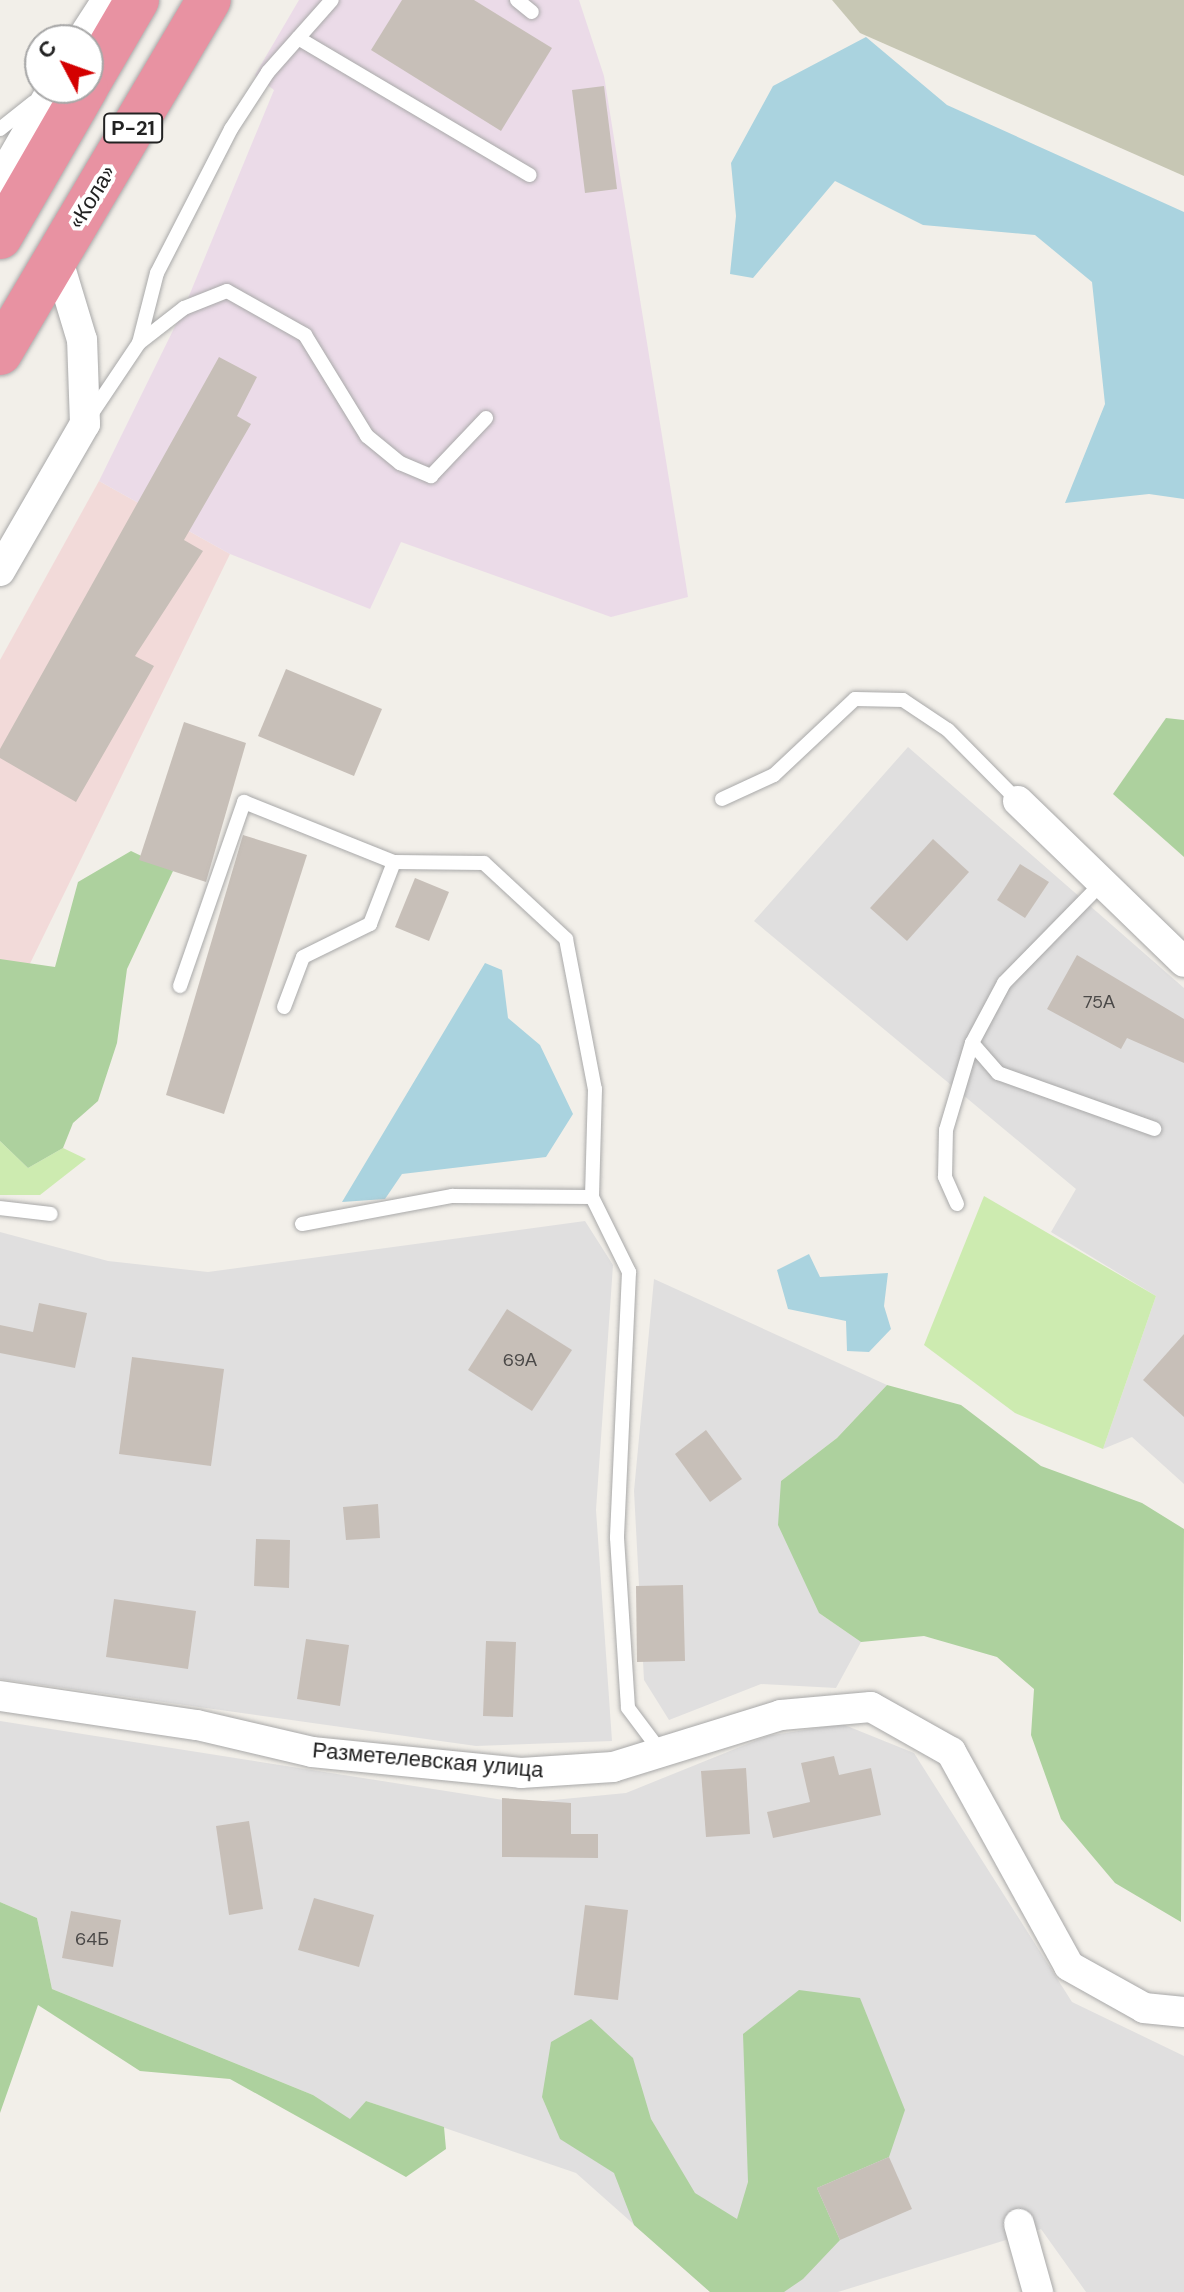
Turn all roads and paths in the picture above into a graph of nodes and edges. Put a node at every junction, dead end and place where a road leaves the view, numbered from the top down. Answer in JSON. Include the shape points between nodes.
{"nodes":[{"id":1,"x":107,"y":0,"type":"edge"},
{"id":2,"x":137,"y":0,"type":"edge"},
{"id":3,"x":209,"y":0,"type":"edge"},
{"id":4,"x":332,"y":0,"type":"edge"},
{"id":5,"x":517,"y":0,"type":"edge"},
{"id":6,"x":532,"y":12,"type":"dead end"},
{"id":7,"x":91,"y":24,"type":"edge"},
{"id":8,"x":298,"y":38,"type":"junction"},
{"id":9,"x":104,"y":57,"type":"edge"},
{"id":10,"x":31,"y":104,"type":"edge"},
{"id":11,"x":42,"y":104,"type":"edge"},
{"id":12,"x":77,"y":104,"type":"edge"},
{"id":13,"x":0,"y":129,"type":"edge"},
{"id":14,"x":530,"y":175,"type":"dead end"},
{"id":15,"x":0,"y":180,"type":"edge"},
{"id":16,"x":0,"y":237,"type":"edge"},
{"id":17,"x":57,"y":257,"type":"junction"},
{"id":18,"x":139,"y":343,"type":"junction"},
{"id":19,"x":0,"y":353,"type":"edge"},
{"id":20,"x":486,"y":418,"type":"dead end"},
{"id":21,"x":85,"y":424,"type":"junction"},
{"id":22,"x":0,"y":571,"type":"edge"},
{"id":23,"x":722,"y":799,"type":"dead end"},
{"id":24,"x":1018,"y":801,"type":"joint"},
{"id":25,"x":394,"y":862,"type":"junction"},
{"id":26,"x":1101,"y":884,"type":"junction"},
{"id":27,"x":1184,"y":962,"type":"edge"},
{"id":28,"x":180,"y":986,"type":"dead end"},
{"id":29,"x":284,"y":1007,"type":"dead end"},
{"id":30,"x":972,"y":1043,"type":"junction"},
{"id":31,"x":1154,"y":1129,"type":"dead end"},
{"id":32,"x":592,"y":1197,"type":"junction"},
{"id":33,"x":957,"y":1204,"type":"dead end"},
{"id":34,"x":0,"y":1208,"type":"edge"},
{"id":35,"x":51,"y":1214,"type":"dead end"},
{"id":36,"x":302,"y":1224,"type":"dead end"},
{"id":37,"x":0,"y":1696,"type":"edge"},
{"id":38,"x":662,"y":1753,"type":"junction"},
{"id":39,"x":1184,"y":2012,"type":"edge"},
{"id":40,"x":1019,"y":2224,"type":"dead end"},
{"id":41,"x":1038,"y":2292,"type":"edge"}],
"edges":[{"from":1,"to":7,"type":"street"},
{"from":2,"to":9,"type":"highway","number":"Р-21"},
{"from":3,"to":17,"type":"highway","name":"«Кола»","number":"Р-21"},
{"from":4,"to":8,"type":"lane"},
{"from":5,"to":6,"type":"lane"},
{"from":8,"to":14,"type":"lane"},
{"from":8,"to":18,"type":"lane","via":[[224,142],[157,273]]},
{"from":10,"to":13,"type":"lane"},
{"from":11,"to":15,"type":"street"},
{"from":12,"to":16,"type":"highway","number":"Р-21"},
{"from":17,"to":19,"type":"highway","name":"«Кола»","number":"Р-21"},
{"from":17,"to":21,"type":"street","via":[[82,340]]},
{"from":18,"to":20,"type":"lane","via":[[184,308],[227,291],[305,335],[367,436],[400,463],[431,476]]},
{"from":18,"to":21,"type":"lane"},
{"from":21,"to":22,"type":"street"},
{"from":23,"to":24,"type":"lane","via":[[774,775],[855,699],[903,700],[948,730]]},
{"from":24,"to":26,"type":"street"},
{"from":25,"to":28,"type":"lane","via":[[244,802]]},
{"from":25,"to":29,"type":"lane","via":[[370,924],[303,957]]},
{"from":25,"to":32,"type":"lane","via":[[484,863],[566,939],[595,1089]]},
{"from":26,"to":27,"type":"street"},
{"from":26,"to":30,"type":"lane","via":[[1004,983]]},
{"from":30,"to":31,"type":"lane","via":[[998,1073]]},
{"from":30,"to":33,"type":"lane","via":[[946,1130],[945,1177]]},
{"from":32,"to":36,"type":"lane","via":[[452,1196]]},
{"from":32,"to":38,"type":"lane","via":[[629,1272],[617,1538],[628,1708]]},
{"from":34,"to":35,"type":"lane"},
{"from":37,"to":38,"type":"street","name":"Разметелевская улица","via":[[197,1725],[312,1752],[521,1773],[613,1767]]},
{"from":38,"to":39,"type":"street","name":"Разметелевская улица","via":[[781,1715],[871,1707],[951,1752],[1069,1966],[1144,2008]]},
{"from":40,"to":41,"type":"street"}]}
